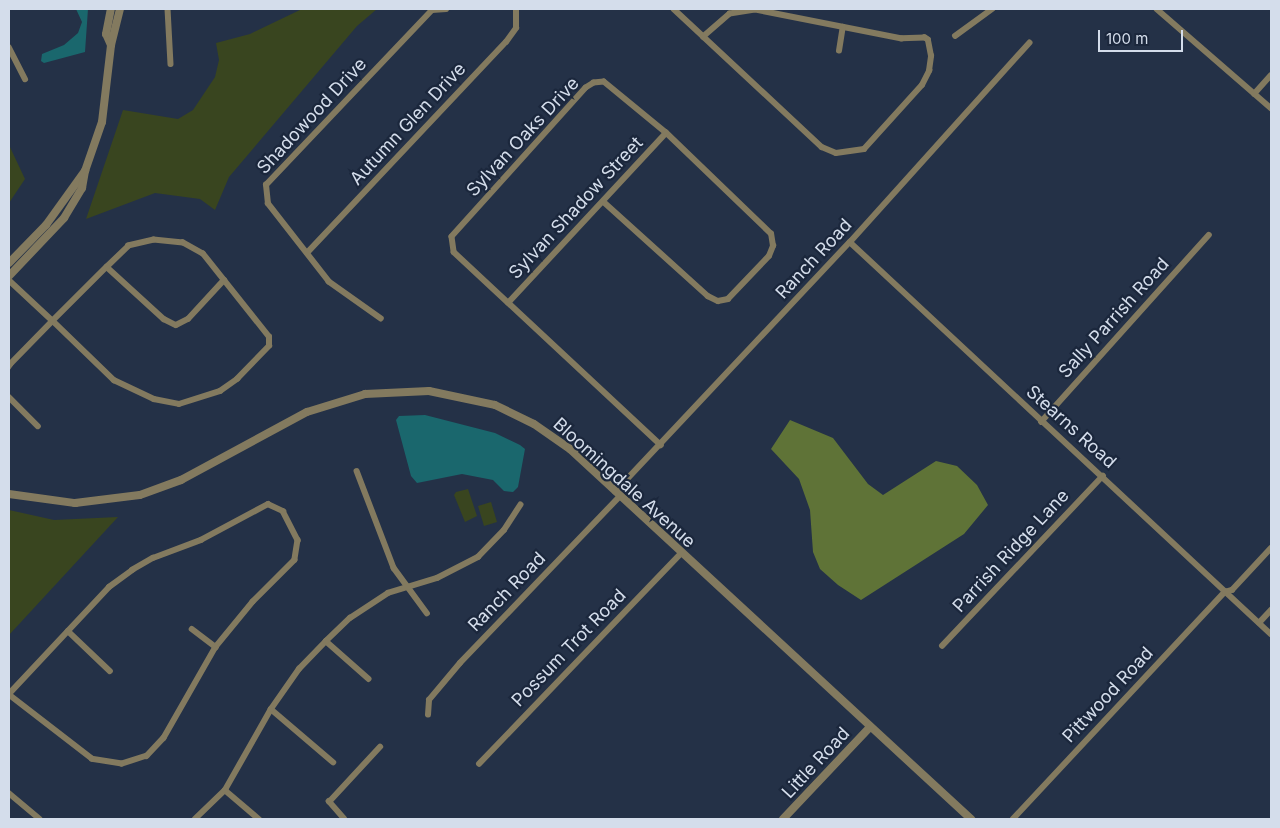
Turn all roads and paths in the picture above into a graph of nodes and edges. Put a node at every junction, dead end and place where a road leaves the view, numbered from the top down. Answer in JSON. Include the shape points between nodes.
{"nodes":[{"id":1,"x":111,"y":9,"type":"edge"},
{"id":2,"x":120,"y":9,"type":"edge"},
{"id":3,"x":168,"y":9,"type":"edge"},
{"id":4,"x":446,"y":9,"type":"edge"},
{"id":5,"x":516,"y":9,"type":"edge"},
{"id":6,"x":674,"y":9,"type":"edge"},
{"id":7,"x":992,"y":9,"type":"edge"},
{"id":8,"x":1157,"y":9,"type":"edge"},
{"id":9,"x":843,"y":27,"type":"junction"},
{"id":10,"x":955,"y":36,"type":"dead end"},
{"id":11,"x":704,"y":37,"type":"junction"},
{"id":12,"x":1030,"y":43,"type":"dead end"},
{"id":13,"x":111,"y":45,"type":"junction"},
{"id":14,"x":9,"y":47,"type":"edge"},
{"id":15,"x":839,"y":51,"type":"dead end"},
{"id":16,"x":171,"y":64,"type":"dead end"},
{"id":17,"x":1271,"y":75,"type":"edge"},
{"id":18,"x":25,"y":79,"type":"dead end"},
{"id":19,"x":1254,"y":94,"type":"junction"},
{"id":20,"x":1271,"y":108,"type":"edge"},
{"id":21,"x":666,"y":134,"type":"junction"},
{"id":22,"x":85,"y":171,"type":"junction"},
{"id":23,"x":604,"y":202,"type":"junction"},
{"id":24,"x":1209,"y":235,"type":"dead end"},
{"id":25,"x":850,"y":242,"type":"junction"},
{"id":26,"x":306,"y":253,"type":"junction"},
{"id":27,"x":9,"y":263,"type":"edge"},
{"id":28,"x":107,"y":267,"type":"junction"},
{"id":29,"x":9,"y":276,"type":"edge"},
{"id":30,"x":9,"y":280,"type":"edge"},
{"id":31,"x":224,"y":280,"type":"junction"},
{"id":32,"x":508,"y":303,"type":"junction"},
{"id":33,"x":381,"y":319,"type":"dead end"},
{"id":34,"x":53,"y":321,"type":"junction"},
{"id":35,"x":9,"y":367,"type":"edge"},
{"id":36,"x":9,"y":396,"type":"edge"},
{"id":37,"x":1041,"y":422,"type":"junction"},
{"id":38,"x":38,"y":426,"type":"dead end"},
{"id":39,"x":660,"y":445,"type":"junction"},
{"id":40,"x":357,"y":470,"type":"dead end"},
{"id":41,"x":1103,"y":476,"type":"junction"},
{"id":42,"x":9,"y":494,"type":"edge"},
{"id":43,"x":618,"y":494,"type":"junction"},
{"id":44,"x":520,"y":506,"type":"dead end"},
{"id":45,"x":1271,"y":548,"type":"edge"},
{"id":46,"x":681,"y":553,"type":"junction"},
{"id":47,"x":404,"y":586,"type":"junction"},
{"id":48,"x":1225,"y":592,"type":"junction"},
{"id":49,"x":1271,"y":610,"type":"edge"},
{"id":50,"x":427,"y":613,"type":"dead end"},
{"id":51,"x":1259,"y":623,"type":"junction"},
{"id":52,"x":192,"y":629,"type":"dead end"},
{"id":53,"x":68,"y":631,"type":"junction"},
{"id":54,"x":1271,"y":634,"type":"edge"},
{"id":55,"x":326,"y":641,"type":"junction"},
{"id":56,"x":942,"y":646,"type":"dead end"},
{"id":57,"x":216,"y":647,"type":"junction"},
{"id":58,"x":110,"y":671,"type":"dead end"},
{"id":59,"x":368,"y":679,"type":"dead end"},
{"id":60,"x":9,"y":694,"type":"edge"},
{"id":61,"x":271,"y":709,"type":"junction"},
{"id":62,"x":428,"y":715,"type":"dead end"},
{"id":63,"x":870,"y":727,"type":"junction"},
{"id":64,"x":380,"y":747,"type":"dead end"},
{"id":65,"x":332,"y":762,"type":"dead end"},
{"id":66,"x":480,"y":764,"type":"dead end"},
{"id":67,"x":225,"y":790,"type":"junction"},
{"id":68,"x":9,"y":793,"type":"edge"},
{"id":69,"x":40,"y":819,"type":"edge"},
{"id":70,"x":195,"y":819,"type":"edge"},
{"id":71,"x":259,"y":819,"type":"edge"},
{"id":72,"x":344,"y":819,"type":"edge"},
{"id":73,"x":783,"y":819,"type":"edge"},
{"id":74,"x":971,"y":819,"type":"edge"},
{"id":75,"x":1014,"y":819,"type":"edge"}],
"edges":[{"from":1,"to":13,"type":"street","via":[[106,34]]},
{"from":2,"to":13,"type":"street"},
{"from":3,"to":16,"type":"street"},
{"from":4,"to":26,"type":"street","name":"Shadowood Drive","via":[[432,10],[266,185],[268,204]]},
{"from":5,"to":26,"type":"street","name":"Autumn Glen Drive","via":[[516,28],[506,42]]},
{"from":6,"to":11,"type":"street"},
{"from":7,"to":10,"type":"street"},
{"from":8,"to":19,"type":"street"},
{"from":9,"to":11,"type":"street","via":[[755,10],[730,14]]},
{"from":9,"to":11,"type":"street","via":[[902,39],[925,38],[931,56],[929,71],[922,85],[864,149],[836,153],[822,146]]},
{"from":9,"to":15,"type":"street"},
{"from":12,"to":25,"type":"street","name":"Ranch Road"},
{"from":13,"to":22,"type":"street","via":[[102,122]]},
{"from":14,"to":18,"type":"street"},
{"from":17,"to":19,"type":"street"},
{"from":19,"to":20,"type":"street"},
{"from":21,"to":23,"type":"street","name":"Sylvan Shadow Street"},
{"from":21,"to":23,"type":"street","name":"Sylvan Oaks Drive","via":[[771,234],[773,246],[769,256],[728,299],[718,301],[708,296]]},
{"from":21,"to":32,"type":"street","name":"Sylvan Oaks Drive","via":[[610,84],[594,83],[586,88],[452,238],[454,252]]},
{"from":22,"to":27,"type":"street","via":[[46,225]]},
{"from":22,"to":29,"type":"street","via":[[82,188],[64,218]]},
{"from":23,"to":32,"type":"street","name":"Sylvan Shadow Street"},
{"from":24,"to":37,"type":"street","name":"Sally Parrish Road"},
{"from":25,"to":37,"type":"street","name":"Stearns Road"},
{"from":25,"to":39,"type":"street","name":"Ranch Road"},
{"from":26,"to":33,"type":"street","name":"Shadowood Drive","via":[[329,282]]},
{"from":28,"to":31,"type":"street","via":[[129,246],[154,240],[183,243],[203,254]]},
{"from":28,"to":31,"type":"street","via":[[164,319],[176,325],[188,320]]},
{"from":28,"to":34,"type":"street"},
{"from":30,"to":34,"type":"street"},
{"from":31,"to":34,"type":"street","via":[[269,337],[269,346],[237,379],[220,391],[197,400],[179,404],[130,390],[114,380]]},
{"from":32,"to":39,"type":"street","name":"Sylvan Oaks Drive"},
{"from":34,"to":35,"type":"street"},
{"from":36,"to":38,"type":"street"},
{"from":37,"to":41,"type":"street","name":"Stearns Road"},
{"from":39,"to":43,"type":"street","name":"Ranch Road"},
{"from":40,"to":47,"type":"street","via":[[394,568]]},
{"from":41,"to":48,"type":"street","name":"Stearns Road"},
{"from":41,"to":56,"type":"street","name":"Parrish Ridge Lane"},
{"from":42,"to":43,"type":"street","name":"Bloomingdale Avenue","via":[[75,504],[140,495],[181,480],[318,407],[365,394],[410,390],[477,399],[522,417],[564,445]]},
{"from":43,"to":46,"type":"street","name":"Bloomingdale Avenue"},
{"from":43,"to":62,"type":"street","name":"Ranch Road","via":[[460,663],[429,700]]},
{"from":44,"to":47,"type":"street","via":[[504,530],[478,557],[437,578]]},
{"from":45,"to":48,"type":"street","name":"Pittwood Road","via":[[1232,590]]},
{"from":46,"to":63,"type":"street","name":"Bloomingdale Avenue"},
{"from":46,"to":66,"type":"street","name":"Possum Trot Road"},
{"from":47,"to":50,"type":"street"},
{"from":47,"to":55,"type":"street","via":[[370,604]]},
{"from":48,"to":51,"type":"street","name":"Stearns Road"},
{"from":48,"to":75,"type":"street","name":"Pittwood Road"},
{"from":49,"to":51,"type":"street"},
{"from":51,"to":54,"type":"street","name":"Stearns Road"},
{"from":52,"to":57,"type":"street"},
{"from":53,"to":57,"type":"street","via":[[110,587],[138,565],[201,540],[268,504],[276,505],[283,511],[298,540],[298,555]]},
{"from":53,"to":58,"type":"street"},
{"from":53,"to":60,"type":"street"},
{"from":55,"to":59,"type":"street"},
{"from":55,"to":61,"type":"street","via":[[298,669]]},
{"from":57,"to":60,"type":"street","via":[[160,745],[131,763],[106,764],[92,759]]},
{"from":61,"to":65,"type":"street"},
{"from":61,"to":67,"type":"street"},
{"from":63,"to":73,"type":"street","name":"Little Road"},
{"from":63,"to":74,"type":"street","name":"Bloomingdale Avenue"},
{"from":64,"to":72,"type":"street","via":[[329,802]]},
{"from":67,"to":70,"type":"street"},
{"from":67,"to":71,"type":"street"},
{"from":68,"to":69,"type":"street"}]}
